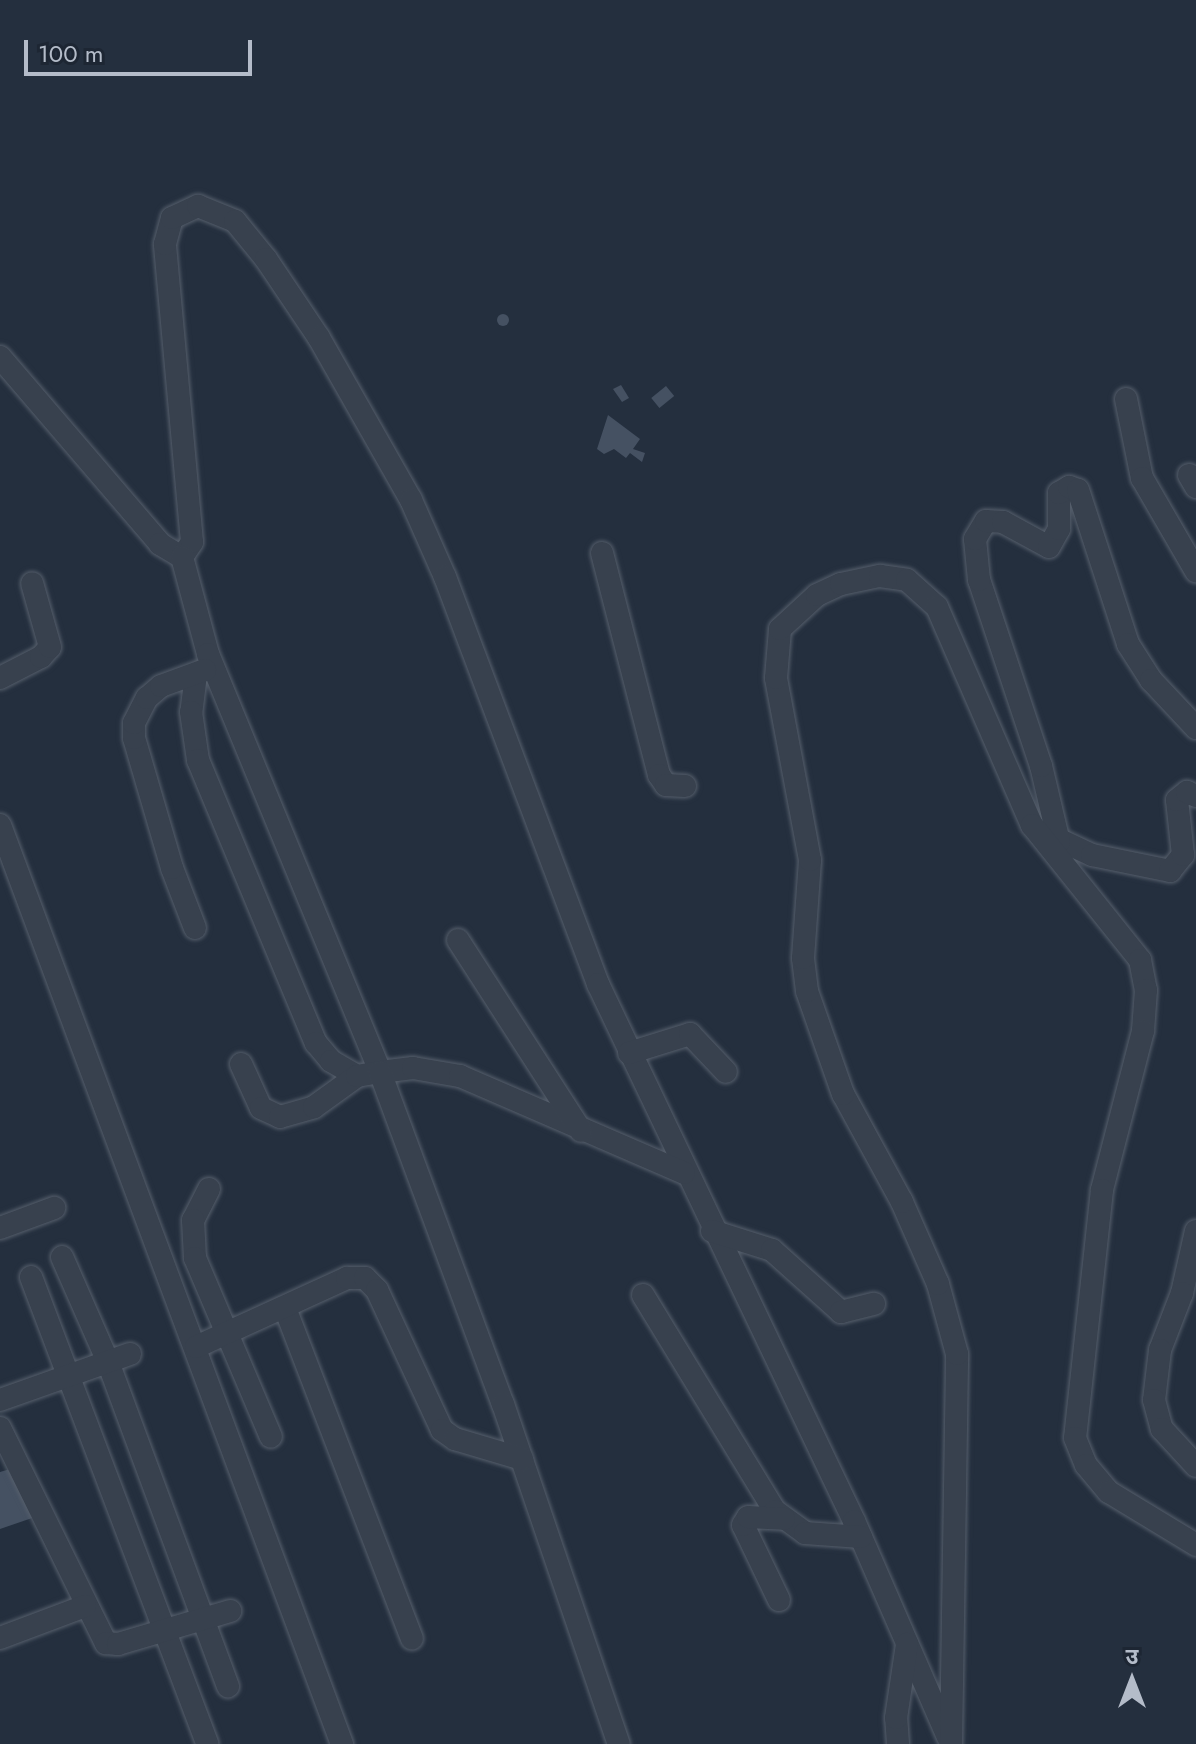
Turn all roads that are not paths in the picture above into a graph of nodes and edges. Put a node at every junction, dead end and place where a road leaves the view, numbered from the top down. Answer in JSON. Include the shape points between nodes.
{"nodes":[{"id":1,"x":0,"y":357,"type":"edge"},
{"id":2,"x":1126,"y":399,"type":"dead end"},
{"id":3,"x":602,"y":553,"type":"dead end"},
{"id":4,"x":182,"y":557,"type":"junction"},
{"id":5,"x":1196,"y":571,"type":"edge"},
{"id":6,"x":32,"y":583,"type":"dead end"},
{"id":7,"x":205,"y":670,"type":"junction"},
{"id":8,"x":0,"y":678,"type":"edge"},
{"id":9,"x":1196,"y":728,"type":"edge"},
{"id":10,"x":685,"y":786,"type":"dead end"},
{"id":11,"x":1196,"y":796,"type":"edge"},
{"id":12,"x":0,"y":825,"type":"edge"},
{"id":13,"x":1032,"y":825,"type":"junction"},
{"id":14,"x":1059,"y":842,"type":"junction"},
{"id":15,"x":195,"y":928,"type":"dead end"},
{"id":16,"x":458,"y":940,"type":"dead end"},
{"id":17,"x":629,"y":1053,"type":"junction"},
{"id":18,"x":241,"y":1064,"type":"dead end"},
{"id":19,"x":380,"y":1072,"type":"junction"},
{"id":20,"x":726,"y":1072,"type":"dead end"},
{"id":21,"x":357,"y":1076,"type":"junction"},
{"id":22,"x":582,"y":1133,"type":"junction"},
{"id":23,"x":684,"y":1173,"type":"junction"},
{"id":24,"x":209,"y":1189,"type":"dead end"},
{"id":25,"x":54,"y":1208,"type":"dead end"},
{"id":26,"x":0,"y":1228,"type":"edge"},
{"id":27,"x":712,"y":1231,"type":"junction"},
{"id":28,"x":1196,"y":1231,"type":"edge"},
{"id":29,"x":62,"y":1257,"type":"dead end"},
{"id":30,"x":31,"y":1277,"type":"dead end"},
{"id":31,"x":643,"y":1295,"type":"dead end"},
{"id":32,"x":874,"y":1304,"type":"dead end"},
{"id":33,"x":285,"y":1308,"type":"junction"},
{"id":34,"x":230,"y":1332,"type":"junction"},
{"id":35,"x":196,"y":1347,"type":"junction"},
{"id":36,"x":119,"y":1358,"type":"junction"},
{"id":37,"x":70,"y":1376,"type":"junction"},
{"id":38,"x":0,"y":1400,"type":"edge"},
{"id":39,"x":0,"y":1428,"type":"edge"},
{"id":40,"x":271,"y":1437,"type":"dead end"},
{"id":41,"x":522,"y":1459,"type":"junction"},
{"id":42,"x":1196,"y":1466,"type":"edge"},
{"id":43,"x":784,"y":1519,"type":"junction"},
{"id":44,"x":861,"y":1537,"type":"junction"},
{"id":45,"x":1196,"y":1545,"type":"edge"},
{"id":46,"x":779,"y":1600,"type":"dead end"},
{"id":47,"x":85,"y":1606,"type":"junction"},
{"id":48,"x":230,"y":1611,"type":"dead end"},
{"id":49,"x":203,"y":1619,"type":"junction"},
{"id":50,"x":166,"y":1629,"type":"junction"},
{"id":51,"x":0,"y":1638,"type":"edge"},
{"id":52,"x":412,"y":1638,"type":"dead end"},
{"id":53,"x":907,"y":1643,"type":"junction"},
{"id":54,"x":228,"y":1686,"type":"dead end"},
{"id":55,"x":207,"y":1744,"type":"edge"},
{"id":56,"x":342,"y":1744,"type":"edge"},
{"id":57,"x":619,"y":1744,"type":"edge"},
{"id":58,"x":898,"y":1744,"type":"edge"},
{"id":59,"x":951,"y":1744,"type":"edge"}],
"edges":[{"from":1,"to":4,"type":"street","via":[[160,544]]},
{"from":2,"to":5,"type":"street","via":[[1142,478]]},
{"from":3,"to":10,"type":"street","via":[[659,775],[666,785]]},
{"from":4,"to":7,"type":"street"},
{"from":4,"to":17,"type":"street","via":[[192,542],[165,244],[172,218],[198,206],[235,221],[266,259],[319,338],[411,500],[445,577],[537,833]]},
{"from":6,"to":8,"type":"street","via":[[50,647]]},
{"from":7,"to":15,"type":"street","via":[[147,698],[134,723],[134,738]]},
{"from":7,"to":19,"type":"street"},
{"from":7,"to":21,"type":"street","via":[[191,712],[198,760],[316,1043],[331,1061]]},
{"from":9,"to":14,"type":"street","via":[[1151,680],[1128,644],[1078,490],[1069,487],[1059,493],[1059,529],[1049,547],[1003,522],[986,521],[975,539],[979,580],[1041,766]]},
{"from":11,"to":14,"type":"street","via":[[1187,792],[1177,800],[1183,855],[1170,871],[1117,862]]},
{"from":12,"to":35,"type":"street"},
{"from":13,"to":14,"type":"street"},
{"from":13,"to":45,"type":"street","via":[[1131,948],[1146,990],[1137,1067],[1100,1202],[1075,1438],[1086,1465],[1109,1492]]},
{"from":13,"to":59,"type":"street","via":[[980,698],[937,607],[924,592],[907,580],[880,576],[841,584],[792,614],[780,629],[776,678],[799,779],[810,860],[803,958],[807,991],[843,1094],[902,1202],[938,1284],[957,1354]]},
{"from":16,"to":22,"type":"street"},
{"from":17,"to":20,"type":"street","via":[[690,1034]]},
{"from":17,"to":23,"type":"street"},
{"from":18,"to":21,"type":"street","via":[[261,1108],[280,1117],[314,1107]]},
{"from":19,"to":21,"type":"street"},
{"from":19,"to":22,"type":"street","via":[[413,1068],[460,1076]]},
{"from":19,"to":41,"type":"street"},
{"from":22,"to":23,"type":"street"},
{"from":23,"to":27,"type":"street"},
{"from":24,"to":34,"type":"street","via":[[193,1220],[191,1238]]},
{"from":25,"to":26,"type":"street"},
{"from":27,"to":32,"type":"street","via":[[772,1250],[841,1312]]},
{"from":27,"to":44,"type":"street"},
{"from":28,"to":42,"type":"street","via":[[1182,1293],[1160,1350],[1154,1400],[1162,1429]]},
{"from":29,"to":36,"type":"street"},
{"from":30,"to":37,"type":"street"},
{"from":31,"to":43,"type":"street"},
{"from":33,"to":34,"type":"street"},
{"from":33,"to":41,"type":"street","via":[[347,1278],[365,1278],[377,1290],[442,1430],[455,1439]]},
{"from":33,"to":52,"type":"street"},
{"from":34,"to":35,"type":"street"},
{"from":34,"to":40,"type":"street"},
{"from":35,"to":56,"type":"street"},
{"from":36,"to":37,"type":"street"},
{"from":36,"to":49,"type":"street"},
{"from":37,"to":38,"type":"street"},
{"from":37,"to":50,"type":"street"},
{"from":39,"to":47,"type":"street"},
{"from":41,"to":57,"type":"street"},
{"from":43,"to":44,"type":"street","via":[[818,1537]]},
{"from":43,"to":46,"type":"street","via":[[748,1517],[743,1525]]},
{"from":44,"to":53,"type":"street"},
{"from":47,"to":50,"type":"street","via":[[109,1644]]},
{"from":47,"to":51,"type":"street"},
{"from":48,"to":49,"type":"street"},
{"from":49,"to":50,"type":"street"},
{"from":49,"to":54,"type":"street"},
{"from":50,"to":55,"type":"street"},
{"from":53,"to":58,"type":"street","via":[[896,1718]]},
{"from":53,"to":59,"type":"street"}]}
